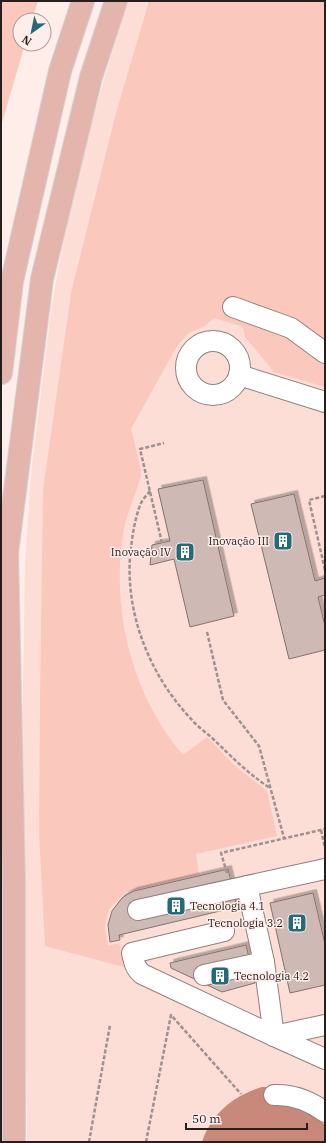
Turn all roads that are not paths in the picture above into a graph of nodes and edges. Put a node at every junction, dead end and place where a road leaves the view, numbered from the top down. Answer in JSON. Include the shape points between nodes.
{"nodes":[{"id":1,"x":83,"y":1,"type":"edge"},
{"id":2,"x":116,"y":1,"type":"edge"},
{"id":3,"x":233,"y":307,"type":"dead end"},
{"id":4,"x":325,"y":353,"type":"edge"},
{"id":5,"x":1,"y":373,"type":"edge"},
{"id":6,"x":239,"y":376,"type":"dead end"},
{"id":7,"x":325,"y":402,"type":"edge"},
{"id":8,"x":325,"y":869,"type":"edge"},
{"id":9,"x":247,"y":886,"type":"junction"},
{"id":10,"x":138,"y":910,"type":"dead end"},
{"id":11,"x":224,"y":930,"type":"dead end"},
{"id":12,"x":264,"y":962,"type":"junction"},
{"id":13,"x":204,"y":975,"type":"dead end"},
{"id":14,"x":325,"y":1025,"type":"edge"},
{"id":15,"x":274,"y":1036,"type":"junction"},
{"id":16,"x":325,"y":1059,"type":"edge"},
{"id":17,"x":274,"y":1095,"type":"dead end"},
{"id":18,"x":325,"y":1112,"type":"edge"},
{"id":19,"x":14,"y":1142,"type":"edge"}],
"edges":[{"from":1,"to":5,"type":"main road","via":[[60,71],[12,281]]},
{"from":2,"to":19,"type":"main road","via":[[91,77],[42,279],[7,552],[14,884]]},
{"from":3,"to":4,"type":"street","via":[[291,328]]},
{"from":6,"to":7,"type":"street"},
{"from":8,"to":9,"type":"street"},
{"from":9,"to":10,"type":"street"},
{"from":9,"to":12,"type":"street"},
{"from":11,"to":15,"type":"street","via":[[132,953],[134,964],[142,974]]},
{"from":12,"to":13,"type":"street"},
{"from":12,"to":15,"type":"street"},
{"from":14,"to":15,"type":"street"},
{"from":15,"to":16,"type":"street"},
{"from":17,"to":18,"type":"street","via":[[283,1094],[306,1100]]}]}
